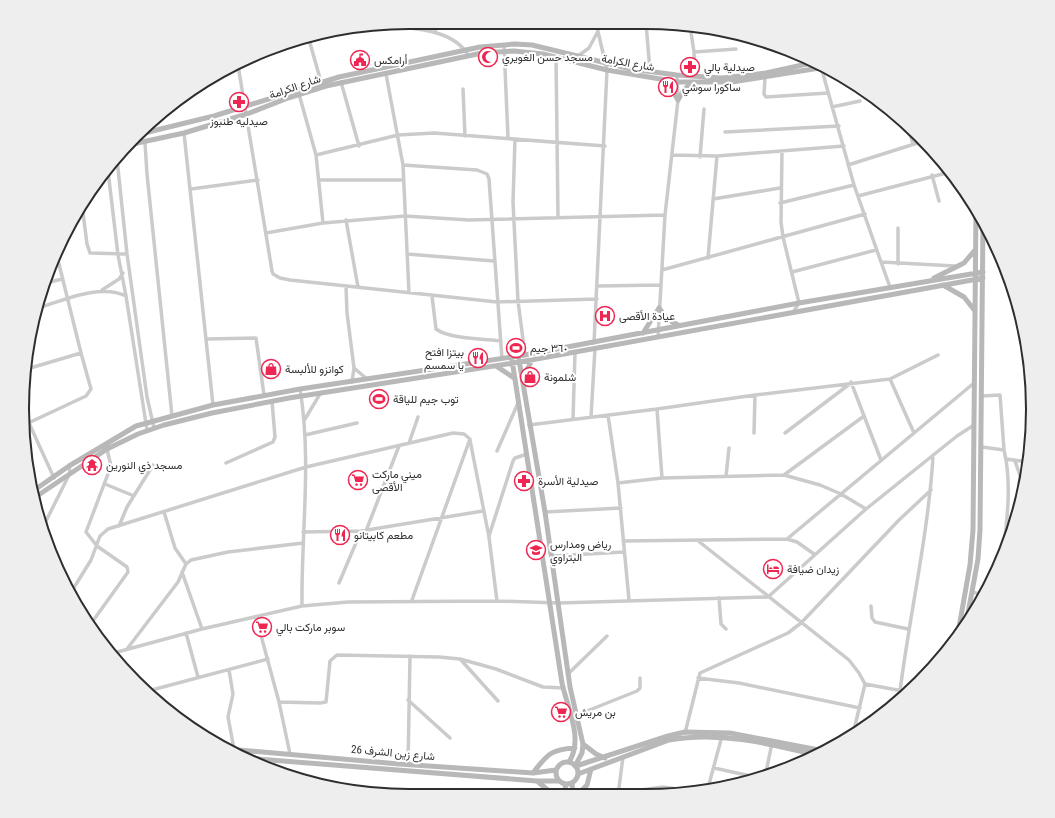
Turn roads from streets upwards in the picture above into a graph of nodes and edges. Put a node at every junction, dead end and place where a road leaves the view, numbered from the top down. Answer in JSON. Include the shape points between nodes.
{"nodes":[{"id":1,"x":413,"y":29,"type":"edge"},
{"id":2,"x":436,"y":29,"type":"edge"},
{"id":3,"x":597,"y":29,"type":"edge"},
{"id":4,"x":647,"y":29,"type":"edge"},
{"id":5,"x":435,"y":32,"type":"junction"},
{"id":6,"x":691,"y":32,"type":"edge"},
{"id":7,"x":597,"y":33,"type":"junction"},
{"id":8,"x":310,"y":42,"type":"edge"},
{"id":9,"x":504,"y":45,"type":"junction"},
{"id":10,"x":545,"y":48,"type":"junction"},
{"id":11,"x":736,"y":48,"type":"dead end"},
{"id":12,"x":464,"y":49,"type":"junction"},
{"id":13,"x":504,"y":51,"type":"junction"},
{"id":14,"x":694,"y":52,"type":"junction"},
{"id":15,"x":543,"y":54,"type":"junction"},
{"id":16,"x":468,"y":55,"type":"junction"},
{"id":17,"x":578,"y":56,"type":"junction"},
{"id":18,"x":556,"y":57,"type":"junction"},
{"id":19,"x":606,"y":64,"type":"junction"},
{"id":20,"x":806,"y":64,"type":"edge"},
{"id":21,"x":814,"y":68,"type":"edge"},
{"id":22,"x":239,"y":69,"type":"edge"},
{"id":23,"x":607,"y":70,"type":"junction"},
{"id":24,"x":650,"y":71,"type":"junction"},
{"id":25,"x":824,"y":73,"type":"edge"},
{"id":26,"x":386,"y":74,"type":"junction"},
{"id":27,"x":677,"y":75,"type":"junction"},
{"id":28,"x":695,"y":76,"type":"junction"},
{"id":29,"x":339,"y":77,"type":"junction"},
{"id":30,"x":765,"y":78,"type":"junction"},
{"id":31,"x":666,"y":80,"type":"junction"},
{"id":32,"x":321,"y":82,"type":"junction"},
{"id":33,"x":678,"y":82,"type":"junction"},
{"id":34,"x":692,"y":82,"type":"junction"},
{"id":35,"x":341,"y":83,"type":"junction"},
{"id":36,"x":463,"y":89,"type":"dead end"},
{"id":37,"x":828,"y":93,"type":"junction"},
{"id":38,"x":299,"y":94,"type":"junction"},
{"id":39,"x":678,"y":100,"type":"junction"},
{"id":40,"x":860,"y":101,"type":"dead end"},
{"id":41,"x":832,"y":106,"type":"junction"},
{"id":42,"x":246,"y":107,"type":"junction"},
{"id":43,"x":704,"y":110,"type":"dead end"},
{"id":44,"x":247,"y":114,"type":"junction"},
{"id":45,"x":839,"y":126,"type":"junction"},
{"id":46,"x":149,"y":132,"type":"edge"},
{"id":47,"x":725,"y":132,"type":"dead end"},
{"id":48,"x":184,"y":133,"type":"junction"},
{"id":49,"x":398,"y":135,"type":"junction"},
{"id":50,"x":465,"y":136,"type":"junction"},
{"id":51,"x":911,"y":136,"type":"edge"},
{"id":52,"x":508,"y":138,"type":"junction"},
{"id":53,"x":515,"y":139,"type":"junction"},
{"id":54,"x":145,"y":143,"type":"junction"},
{"id":55,"x":918,"y":143,"type":"edge"},
{"id":56,"x":557,"y":144,"type":"junction"},
{"id":57,"x":913,"y":144,"type":"junction"},
{"id":58,"x":136,"y":145,"type":"edge"},
{"id":59,"x":359,"y":146,"type":"junction"},
{"id":60,"x":605,"y":146,"type":"junction"},
{"id":61,"x":844,"y":146,"type":"junction"},
{"id":62,"x":782,"y":152,"type":"junction"},
{"id":63,"x":672,"y":155,"type":"junction"},
{"id":64,"x":316,"y":156,"type":"junction"},
{"id":65,"x":700,"y":156,"type":"junction"},
{"id":66,"x":717,"y":156,"type":"junction"},
{"id":67,"x":118,"y":165,"type":"edge"},
{"id":68,"x":403,"y":165,"type":"junction"},
{"id":69,"x":848,"y":165,"type":"junction"},
{"id":70,"x":943,"y":173,"type":"edge"},
{"id":71,"x":932,"y":175,"type":"junction"},
{"id":72,"x":109,"y":177,"type":"edge"},
{"id":73,"x":258,"y":180,"type":"junction"},
{"id":74,"x":319,"y":180,"type":"junction"},
{"id":75,"x":404,"y":180,"type":"junction"},
{"id":76,"x":854,"y":185,"type":"junction"},
{"id":77,"x":780,"y":188,"type":"junction"},
{"id":78,"x":191,"y":189,"type":"junction"},
{"id":79,"x":858,"y":196,"type":"junction"},
{"id":80,"x":713,"y":199,"type":"junction"},
{"id":81,"x":939,"y":201,"type":"dead end"},
{"id":82,"x":780,"y":203,"type":"junction"},
{"id":83,"x":83,"y":214,"type":"edge"},
{"id":84,"x":865,"y":214,"type":"junction"},
{"id":85,"x":666,"y":215,"type":"junction"},
{"id":86,"x":405,"y":216,"type":"junction"},
{"id":87,"x":602,"y":216,"type":"junction"},
{"id":88,"x":558,"y":217,"type":"junction"},
{"id":89,"x":515,"y":219,"type":"junction"},
{"id":90,"x":346,"y":220,"type":"junction"},
{"id":91,"x":492,"y":220,"type":"junction"},
{"id":92,"x":976,"y":221,"type":"edge"},
{"id":93,"x":323,"y":223,"type":"junction"},
{"id":94,"x":898,"y":228,"type":"dead end"},
{"id":95,"x":266,"y":233,"type":"junction"},
{"id":96,"x":983,"y":234,"type":"edge"},
{"id":97,"x":783,"y":237,"type":"junction"},
{"id":98,"x":876,"y":250,"type":"junction"},
{"id":99,"x":976,"y":250,"type":"junction"},
{"id":100,"x":127,"y":254,"type":"junction"},
{"id":101,"x":407,"y":254,"type":"junction"},
{"id":102,"x":118,"y":255,"type":"junction"},
{"id":103,"x":708,"y":258,"type":"junction"},
{"id":104,"x":494,"y":261,"type":"junction"},
{"id":105,"x":881,"y":262,"type":"junction"},
{"id":106,"x":58,"y":263,"type":"edge"},
{"id":107,"x":898,"y":264,"type":"junction"},
{"id":108,"x":959,"y":266,"type":"junction"},
{"id":109,"x":662,"y":270,"type":"junction"},
{"id":110,"x":792,"y":272,"type":"junction"},
{"id":111,"x":123,"y":273,"type":"junction"},
{"id":112,"x":983,"y":275,"type":"junction"},
{"id":113,"x":975,"y":276,"type":"junction"},
{"id":114,"x":62,"y":279,"type":"junction"},
{"id":115,"x":930,"y":280,"type":"junction"},
{"id":116,"x":51,"y":282,"type":"edge"},
{"id":117,"x":660,"y":285,"type":"junction"},
{"id":118,"x":942,"y":285,"type":"junction"},
{"id":119,"x":346,"y":286,"type":"junction"},
{"id":120,"x":598,"y":286,"type":"junction"},
{"id":121,"x":358,"y":287,"type":"junction"},
{"id":122,"x":890,"y":287,"type":"junction"},
{"id":123,"x":101,"y":290,"type":"junction"},
{"id":124,"x":409,"y":293,"type":"junction"},
{"id":125,"x":126,"y":296,"type":"junction"},
{"id":126,"x":432,"y":296,"type":"junction"},
{"id":127,"x":69,"y":299,"type":"junction"},
{"id":128,"x":597,"y":300,"type":"junction"},
{"id":129,"x":497,"y":302,"type":"junction"},
{"id":130,"x":518,"y":302,"type":"junction"},
{"id":131,"x":799,"y":303,"type":"junction"},
{"id":132,"x":43,"y":307,"type":"edge"},
{"id":133,"x":659,"y":308,"type":"junction"},
{"id":134,"x":794,"y":311,"type":"junction"},
{"id":135,"x":975,"y":312,"type":"junction"},
{"id":136,"x":679,"y":326,"type":"junction"},
{"id":137,"x":659,"y":330,"type":"junction"},
{"id":138,"x":643,"y":333,"type":"junction"},
{"id":139,"x":658,"y":337,"type":"junction"},
{"id":140,"x":207,"y":339,"type":"junction"},
{"id":141,"x":501,"y":341,"type":"junction"},
{"id":142,"x":594,"y":346,"type":"junction"},
{"id":143,"x":575,"y":352,"type":"junction"},
{"id":144,"x":81,"y":353,"type":"junction"},
{"id":145,"x":938,"y":355,"type":"dead end"},
{"id":146,"x":522,"y":356,"type":"junction"},
{"id":147,"x":512,"y":357,"type":"junction"},
{"id":148,"x":502,"y":359,"type":"junction"},
{"id":149,"x":532,"y":360,"type":"junction"},
{"id":150,"x":520,"y":362,"type":"junction"},
{"id":151,"x":512,"y":363,"type":"junction"},
{"id":152,"x":495,"y":366,"type":"junction"},
{"id":153,"x":31,"y":368,"type":"edge"},
{"id":154,"x":354,"y":368,"type":"junction"},
{"id":155,"x":515,"y":378,"type":"junction"},
{"id":156,"x":368,"y":379,"type":"junction"},
{"id":157,"x":522,"y":379,"type":"junction"},
{"id":158,"x":890,"y":379,"type":"junction"},
{"id":159,"x":352,"y":382,"type":"junction"},
{"id":160,"x":851,"y":383,"type":"junction"},
{"id":161,"x":974,"y":383,"type":"junction"},
{"id":162,"x":300,"y":389,"type":"junction"},
{"id":163,"x":320,"y":394,"type":"junction"},
{"id":164,"x":264,"y":395,"type":"junction"},
{"id":165,"x":755,"y":395,"type":"junction"},
{"id":166,"x":982,"y":396,"type":"junction"},
{"id":167,"x":302,"y":397,"type":"junction"},
{"id":168,"x":272,"y":401,"type":"junction"},
{"id":169,"x":518,"y":403,"type":"junction"},
{"id":170,"x":214,"y":405,"type":"junction"},
{"id":171,"x":657,"y":409,"type":"junction"},
{"id":172,"x":608,"y":415,"type":"junction"},
{"id":173,"x":172,"y":416,"type":"junction"},
{"id":174,"x":864,"y":416,"type":"junction"},
{"id":175,"x":418,"y":417,"type":"dead end"},
{"id":176,"x":591,"y":417,"type":"junction"},
{"id":177,"x":305,"y":419,"type":"junction"},
{"id":178,"x":573,"y":419,"type":"junction"},
{"id":179,"x":152,"y":421,"type":"junction"},
{"id":180,"x":29,"y":423,"type":"edge"},
{"id":181,"x":145,"y":423,"type":"junction"},
{"id":182,"x":357,"y":423,"type":"dead end"},
{"id":183,"x":30,"y":424,"type":"edge"},
{"id":184,"x":530,"y":425,"type":"junction"},
{"id":185,"x":974,"y":425,"type":"junction"},
{"id":186,"x":154,"y":428,"type":"junction"},
{"id":187,"x":147,"y":430,"type":"junction"},
{"id":188,"x":754,"y":433,"type":"dead end"},
{"id":189,"x":785,"y":433,"type":"dead end"},
{"id":190,"x":914,"y":433,"type":"junction"},
{"id":191,"x":305,"y":435,"type":"junction"},
{"id":192,"x":470,"y":439,"type":"junction"},
{"id":193,"x":409,"y":443,"type":"junction"},
{"id":194,"x":399,"y":446,"type":"junction"},
{"id":195,"x":729,"y":448,"type":"dead end"},
{"id":196,"x":982,"y":448,"type":"junction"},
{"id":197,"x":107,"y":449,"type":"junction"},
{"id":198,"x":1004,"y":450,"type":"junction"},
{"id":199,"x":497,"y":451,"type":"dead end"},
{"id":200,"x":527,"y":454,"type":"junction"},
{"id":201,"x":933,"y":456,"type":"junction"},
{"id":202,"x":1006,"y":459,"type":"junction"},
{"id":203,"x":881,"y":460,"type":"junction"},
{"id":204,"x":1015,"y":461,"type":"junction"},
{"id":205,"x":226,"y":462,"type":"dead end"},
{"id":206,"x":1023,"y":462,"type":"edge"},
{"id":207,"x":153,"y":465,"type":"dead end"},
{"id":208,"x":69,"y":466,"type":"junction"},
{"id":209,"x":306,"y":467,"type":"junction"},
{"id":210,"x":70,"y":473,"type":"junction"},
{"id":211,"x":784,"y":475,"type":"junction"},
{"id":212,"x":54,"y":476,"type":"junction"},
{"id":213,"x":726,"y":476,"type":"junction"},
{"id":214,"x":1020,"y":476,"type":"edge"},
{"id":215,"x":662,"y":478,"type":"junction"},
{"id":216,"x":55,"y":483,"type":"junction"},
{"id":217,"x":618,"y":483,"type":"junction"},
{"id":218,"x":105,"y":484,"type":"junction"},
{"id":219,"x":37,"y":487,"type":"edge"},
{"id":220,"x":931,"y":490,"type":"junction"},
{"id":221,"x":841,"y":494,"type":"junction"},
{"id":222,"x":39,"y":495,"type":"edge"},
{"id":223,"x":134,"y":496,"type":"junction"},
{"id":224,"x":621,"y":508,"type":"junction"},
{"id":225,"x":866,"y":509,"type":"junction"},
{"id":226,"x":484,"y":511,"type":"junction"},
{"id":227,"x":164,"y":512,"type":"junction"},
{"id":228,"x":545,"y":512,"type":"junction"},
{"id":229,"x":442,"y":518,"type":"junction"},
{"id":230,"x":46,"y":521,"type":"edge"},
{"id":231,"x":119,"y":526,"type":"junction"},
{"id":232,"x":366,"y":530,"type":"junction"},
{"id":233,"x":361,"y":531,"type":"junction"},
{"id":234,"x":303,"y":532,"type":"junction"},
{"id":235,"x":1005,"y":534,"type":"edge"},
{"id":236,"x":489,"y":537,"type":"junction"},
{"id":237,"x":787,"y":539,"type":"junction"},
{"id":238,"x":697,"y":540,"type":"junction"},
{"id":239,"x":624,"y":541,"type":"junction"},
{"id":240,"x":303,"y":543,"type":"junction"},
{"id":241,"x":97,"y":546,"type":"junction"},
{"id":242,"x":624,"y":552,"type":"junction"},
{"id":243,"x":814,"y":554,"type":"junction"},
{"id":244,"x":552,"y":556,"type":"junction"},
{"id":245,"x":186,"y":564,"type":"junction"},
{"id":246,"x":182,"y":572,"type":"junction"},
{"id":247,"x":338,"y":583,"type":"dead end"},
{"id":248,"x":74,"y":588,"type":"edge"},
{"id":249,"x":972,"y":592,"type":"junction"},
{"id":250,"x":978,"y":594,"type":"edge"},
{"id":251,"x":768,"y":597,"type":"junction"},
{"id":252,"x":719,"y":598,"type":"junction"},
{"id":253,"x":412,"y":600,"type":"junction"},
{"id":254,"x":629,"y":600,"type":"junction"},
{"id":255,"x":497,"y":601,"type":"junction"},
{"id":256,"x":551,"y":603,"type":"junction"},
{"id":257,"x":559,"y":603,"type":"junction"},
{"id":258,"x":302,"y":606,"type":"junction"},
{"id":259,"x":871,"y":606,"type":"dead end"},
{"id":260,"x":969,"y":609,"type":"edge"},
{"id":261,"x":256,"y":617,"type":"junction"},
{"id":262,"x":93,"y":620,"type":"edge"},
{"id":263,"x":801,"y":623,"type":"junction"},
{"id":264,"x":960,"y":623,"type":"edge"},
{"id":265,"x":202,"y":629,"type":"junction"},
{"id":266,"x":726,"y":629,"type":"dead end"},
{"id":267,"x":908,"y":629,"type":"junction"},
{"id":268,"x":186,"y":633,"type":"junction"},
{"id":269,"x":607,"y":636,"type":"dead end"},
{"id":270,"x":127,"y":649,"type":"junction"},
{"id":271,"x":117,"y":652,"type":"edge"},
{"id":272,"x":410,"y":656,"type":"junction"},
{"id":273,"x":268,"y":659,"type":"junction"},
{"id":274,"x":460,"y":659,"type":"junction"},
{"id":275,"x":229,"y":670,"type":"junction"},
{"id":276,"x":569,"y":673,"type":"junction"},
{"id":277,"x":198,"y":677,"type":"junction"},
{"id":278,"x":640,"y":678,"type":"dead end"},
{"id":279,"x":698,"y":678,"type":"junction"},
{"id":280,"x":865,"y":684,"type":"junction"},
{"id":281,"x":570,"y":687,"type":"junction"},
{"id":282,"x":563,"y":688,"type":"junction"},
{"id":283,"x":152,"y":690,"type":"edge"},
{"id":284,"x":900,"y":691,"type":"joint"},
{"id":285,"x":408,"y":700,"type":"junction"},
{"id":286,"x":498,"y":701,"type":"dead end"},
{"id":287,"x":279,"y":702,"type":"junction"},
{"id":288,"x":860,"y":708,"type":"junction"},
{"id":289,"x":577,"y":715,"type":"junction"},
{"id":290,"x":855,"y":726,"type":"edge"},
{"id":291,"x":685,"y":735,"type":"junction"},
{"id":292,"x":722,"y":736,"type":"junction"},
{"id":293,"x":450,"y":738,"type":"dead end"},
{"id":294,"x":772,"y":742,"type":"junction"},
{"id":295,"x":583,"y":744,"type":"junction"},
{"id":296,"x":233,"y":746,"type":"edge"},
{"id":297,"x":575,"y":748,"type":"junction"},
{"id":298,"x":815,"y":749,"type":"edge"},
{"id":299,"x":240,"y":750,"type":"edge"},
{"id":300,"x":808,"y":753,"type":"edge"},
{"id":301,"x":290,"y":754,"type":"junction"},
{"id":302,"x":623,"y":756,"type":"junction"},
{"id":303,"x":605,"y":758,"type":"junction"},
{"id":304,"x":263,"y":760,"type":"edge"},
{"id":305,"x":568,"y":762,"type":"junction"},
{"id":306,"x":400,"y":764,"type":"junction"},
{"id":307,"x":408,"y":765,"type":"junction"},
{"id":308,"x":576,"y":766,"type":"junction"},
{"id":309,"x":714,"y":768,"type":"junction"},
{"id":310,"x":591,"y":769,"type":"junction"},
{"id":311,"x":766,"y":769,"type":"edge"},
{"id":312,"x":556,"y":770,"type":"junction"},
{"id":313,"x":399,"y":771,"type":"junction"},
{"id":314,"x":533,"y":773,"type":"junction"},
{"id":315,"x":578,"y":774,"type":"junction"},
{"id":316,"x":747,"y":775,"type":"edge"},
{"id":317,"x":537,"y":781,"type":"junction"},
{"id":318,"x":559,"y":781,"type":"junction"},
{"id":319,"x":572,"y":783,"type":"junction"},
{"id":320,"x":565,"y":784,"type":"junction"},
{"id":321,"x":709,"y":784,"type":"edge"},
{"id":322,"x":663,"y":787,"type":"joint"},
{"id":323,"x":670,"y":788,"type":"edge"},
{"id":324,"x":547,"y":789,"type":"edge"},
{"id":325,"x":565,"y":789,"type":"edge"},
{"id":326,"x":572,"y":789,"type":"edge"},
{"id":327,"x":584,"y":789,"type":"edge"},
{"id":328,"x":619,"y":789,"type":"edge"},
{"id":329,"x":652,"y":789,"type":"edge"}],
"edges":[{"from":1,"to":5,"type":"street"},
{"from":2,"to":5,"type":"street"},
{"from":3,"to":7,"type":"street"},
{"from":4,"to":24,"type":"street"},
{"from":5,"to":12,"type":"street","via":[[452,39]]},
{"from":6,"to":14,"type":"street"},
{"from":7,"to":17,"type":"street","via":[[589,48]]},
{"from":7,"to":19,"type":"street"},
{"from":8,"to":32,"type":"street"},
{"from":9,"to":10,"type":"street","name":"شارع الكرامة"},
{"from":9,"to":12,"type":"street","name":"شارع الكرامة"},
{"from":9,"to":13,"type":"street"},
{"from":10,"to":15,"type":"street"},
{"from":10,"to":17,"type":"street","name":"شارع الكرامة"},
{"from":11,"to":14,"type":"street"},
{"from":12,"to":16,"type":"street"},
{"from":12,"to":29,"type":"street","name":"شارع الكرامة"},
{"from":13,"to":15,"type":"street","name":"شارع الكرامة"},
{"from":13,"to":16,"type":"street","name":"شارع الكرامة"},
{"from":13,"to":52,"type":"street"},
{"from":14,"to":28,"type":"street"},
{"from":15,"to":18,"type":"street","name":"شارع الكرامة"},
{"from":16,"to":26,"type":"street","name":"شارع الكرامة"},
{"from":17,"to":19,"type":"street","name":"شارع الكرامة"},
{"from":18,"to":23,"type":"street","name":"شارع الكرامة"},
{"from":18,"to":56,"type":"street"},
{"from":19,"to":23,"type":"street"},
{"from":19,"to":24,"type":"street","name":"شارع الكرامة"},
{"from":20,"to":28,"type":"street","name":"شارع الكرامة","via":[[740,77]]},
{"from":21,"to":30,"type":"street","name":"شارع الكرامة"},
{"from":22,"to":42,"type":"street"},
{"from":23,"to":31,"type":"street","name":"شارع الكرامة"},
{"from":23,"to":60,"type":"street"},
{"from":24,"to":27,"type":"street","name":"شارع الكرامة"},
{"from":25,"to":37,"type":"street"},
{"from":26,"to":35,"type":"street","name":"شارع الكرامة"},
{"from":26,"to":49,"type":"street"},
{"from":27,"to":28,"type":"street","name":"شارع الكرامة"},
{"from":27,"to":33,"type":"street"},
{"from":29,"to":32,"type":"street","name":"شارع الكرامة"},
{"from":29,"to":35,"type":"street"},
{"from":30,"to":34,"type":"street","name":"شارع الكرامة","via":[[732,82]]},
{"from":30,"to":37,"type":"street","via":[[766,97]]},
{"from":31,"to":33,"type":"street","name":"شارع الكرامة"},
{"from":31,"to":39,"type":"street"},
{"from":32,"to":42,"type":"street","name":"شارع الكرامة"},
{"from":33,"to":34,"type":"street","name":"شارع الكرامة"},
{"from":33,"to":39,"type":"street"},
{"from":34,"to":39,"type":"street"},
{"from":35,"to":38,"type":"street","name":"شارع الكرامة"},
{"from":35,"to":59,"type":"street"},
{"from":36,"to":50,"type":"street"},
{"from":37,"to":41,"type":"street"},
{"from":38,"to":44,"type":"street","name":"شارع الكرامة"},
{"from":38,"to":64,"type":"street"},
{"from":39,"to":63,"type":"street"},
{"from":40,"to":41,"type":"street"},
{"from":41,"to":45,"type":"street"},
{"from":42,"to":44,"type":"street"},
{"from":42,"to":46,"type":"street","name":"شارع الكرامة"},
{"from":43,"to":65,"type":"street"},
{"from":44,"to":48,"type":"street","name":"شارع الكرامة"},
{"from":44,"to":73,"type":"street"},
{"from":45,"to":47,"type":"street"},
{"from":45,"to":61,"type":"street"},
{"from":48,"to":54,"type":"street","name":"شارع الكرامة"},
{"from":48,"to":78,"type":"street"},
{"from":49,"to":50,"type":"street","via":[[434,133]]},
{"from":49,"to":59,"type":"street"},
{"from":49,"to":68,"type":"street"},
{"from":50,"to":52,"type":"street"},
{"from":51,"to":57,"type":"street"},
{"from":52,"to":53,"type":"street"},
{"from":53,"to":56,"type":"street"},
{"from":53,"to":89,"type":"street"},
{"from":54,"to":58,"type":"street","name":"شارع الكرامة"},
{"from":54,"to":173,"type":"street"},
{"from":55,"to":57,"type":"street"},
{"from":56,"to":60,"type":"street"},
{"from":56,"to":88,"type":"street"},
{"from":57,"to":69,"type":"street"},
{"from":59,"to":64,"type":"street"},
{"from":60,"to":87,"type":"street"},
{"from":61,"to":62,"type":"street"},
{"from":61,"to":69,"type":"street"},
{"from":62,"to":66,"type":"street"},
{"from":62,"to":77,"type":"street"},
{"from":63,"to":65,"type":"street"},
{"from":63,"to":85,"type":"street"},
{"from":64,"to":74,"type":"street"},
{"from":65,"to":66,"type":"street"},
{"from":66,"to":80,"type":"street"},
{"from":67,"to":100,"type":"street"},
{"from":68,"to":75,"type":"street"},
{"from":68,"to":91,"type":"street","via":[[440,166],[485,172],[489,179]]},
{"from":69,"to":76,"type":"street"},
{"from":70,"to":71,"type":"street"},
{"from":71,"to":79,"type":"street"},
{"from":71,"to":81,"type":"street"},
{"from":72,"to":102,"type":"street"},
{"from":73,"to":78,"type":"street"},
{"from":73,"to":95,"type":"street"},
{"from":74,"to":75,"type":"street"},
{"from":74,"to":93,"type":"street"},
{"from":75,"to":86,"type":"street"},
{"from":76,"to":79,"type":"street"},
{"from":76,"to":82,"type":"street"},
{"from":77,"to":80,"type":"street"},
{"from":77,"to":82,"type":"street"},
{"from":78,"to":140,"type":"street"},
{"from":79,"to":84,"type":"street"},
{"from":80,"to":103,"type":"street"},
{"from":82,"to":97,"type":"street"},
{"from":83,"to":102,"type":"street","via":[[90,253]]},
{"from":84,"to":97,"type":"street"},
{"from":84,"to":98,"type":"street"},
{"from":85,"to":87,"type":"street"},
{"from":85,"to":109,"type":"street"},
{"from":86,"to":90,"type":"street"},
{"from":86,"to":91,"type":"street"},
{"from":86,"to":101,"type":"street"},
{"from":87,"to":88,"type":"street"},
{"from":87,"to":120,"type":"street"},
{"from":88,"to":89,"type":"street"},
{"from":89,"to":91,"type":"street"},
{"from":89,"to":130,"type":"street"},
{"from":90,"to":93,"type":"street"},
{"from":90,"to":121,"type":"street"},
{"from":91,"to":104,"type":"street"},
{"from":92,"to":99,"type":"street"},
{"from":93,"to":95,"type":"street"},
{"from":94,"to":107,"type":"street"},
{"from":95,"to":119,"type":"street","via":[[272,271],[275,275],[290,280]]},
{"from":96,"to":112,"type":"street"},
{"from":97,"to":103,"type":"street"},
{"from":97,"to":110,"type":"street"},
{"from":98,"to":105,"type":"street"},
{"from":98,"to":110,"type":"street"},
{"from":99,"to":108,"type":"street"},
{"from":99,"to":113,"type":"street"},
{"from":100,"to":102,"type":"street"},
{"from":100,"to":179,"type":"street"},
{"from":101,"to":104,"type":"street"},
{"from":101,"to":124,"type":"street"},
{"from":102,"to":111,"type":"street"},
{"from":103,"to":109,"type":"street"},
{"from":104,"to":129,"type":"street"},
{"from":105,"to":107,"type":"street"},
{"from":105,"to":122,"type":"street"},
{"from":106,"to":114,"type":"street"},
{"from":107,"to":108,"type":"street"},
{"from":108,"to":115,"type":"street"},
{"from":109,"to":117,"type":"street"},
{"from":110,"to":131,"type":"street"},
{"from":111,"to":123,"type":"street","via":[[119,279]]},
{"from":111,"to":125,"type":"street"},
{"from":112,"to":113,"type":"street"},
{"from":112,"to":166,"type":"street"},
{"from":113,"to":115,"type":"street"},
{"from":113,"to":118,"type":"street"},
{"from":113,"to":135,"type":"street"},
{"from":114,"to":116,"type":"street"},
{"from":114,"to":127,"type":"street"},
{"from":115,"to":122,"type":"street"},
{"from":117,"to":120,"type":"street"},
{"from":117,"to":133,"type":"street"},
{"from":118,"to":134,"type":"street"},
{"from":118,"to":135,"type":"street","via":[[964,298]]},
{"from":119,"to":121,"type":"street"},
{"from":119,"to":154,"type":"street"},
{"from":120,"to":128,"type":"street"},
{"from":121,"to":124,"type":"street"},
{"from":122,"to":131,"type":"street"},
{"from":123,"to":125,"type":"street","via":[[117,291]]},
{"from":123,"to":127,"type":"street"},
{"from":124,"to":126,"type":"street"},
{"from":125,"to":181,"type":"street"},
{"from":126,"to":129,"type":"street"},
{"from":126,"to":141,"type":"street","via":[[436,330],[447,334]]},
{"from":127,"to":132,"type":"street"},
{"from":127,"to":144,"type":"street"},
{"from":128,"to":130,"type":"street"},
{"from":128,"to":142,"type":"street"},
{"from":129,"to":130,"type":"street"},
{"from":129,"to":141,"type":"street"},
{"from":130,"to":146,"type":"street"},
{"from":131,"to":134,"type":"street"},
{"from":131,"to":136,"type":"street"},
{"from":133,"to":136,"type":"street","via":[[667,319]]},
{"from":133,"to":137,"type":"street"},
{"from":133,"to":138,"type":"street"},
{"from":134,"to":139,"type":"street"},
{"from":135,"to":161,"type":"street"},
{"from":136,"to":137,"type":"street"},
{"from":137,"to":138,"type":"street"},
{"from":137,"to":139,"type":"street"},
{"from":138,"to":142,"type":"street"},
{"from":139,"to":142,"type":"street"},
{"from":140,"to":164,"type":"street","via":[[256,338]]},
{"from":140,"to":170,"type":"street"},
{"from":141,"to":148,"type":"street"},
{"from":142,"to":143,"type":"street"},
{"from":142,"to":146,"type":"street"},
{"from":142,"to":176,"type":"street"},
{"from":143,"to":149,"type":"street"},
{"from":143,"to":178,"type":"street"},
{"from":144,"to":153,"type":"street"},
{"from":144,"to":180,"type":"street","via":[[91,385],[90,394]]},
{"from":145,"to":158,"type":"street"},
{"from":146,"to":147,"type":"street"},
{"from":146,"to":150,"type":"street"},
{"from":147,"to":148,"type":"street"},
{"from":147,"to":151,"type":"street"},
{"from":148,"to":156,"type":"street"},
{"from":149,"to":150,"type":"street"},
{"from":149,"to":157,"type":"street"},
{"from":150,"to":151,"type":"street"},
{"from":150,"to":157,"type":"street"},
{"from":151,"to":152,"type":"street"},
{"from":151,"to":155,"type":"street"},
{"from":152,"to":155,"type":"street"},
{"from":152,"to":163,"type":"street"},
{"from":154,"to":156,"type":"street"},
{"from":154,"to":159,"type":"street"},
{"from":155,"to":169,"type":"street"},
{"from":156,"to":159,"type":"street"},
{"from":157,"to":184,"type":"street"},
{"from":158,"to":160,"type":"street"},
{"from":158,"to":190,"type":"street"},
{"from":159,"to":162,"type":"street"},
{"from":160,"to":165,"type":"street"},
{"from":160,"to":174,"type":"street"},
{"from":160,"to":189,"type":"street"},
{"from":161,"to":185,"type":"street"},
{"from":161,"to":190,"type":"street"},
{"from":162,"to":164,"type":"street"},
{"from":162,"to":167,"type":"street"},
{"from":163,"to":167,"type":"street"},
{"from":163,"to":177,"type":"street"},
{"from":164,"to":170,"type":"street"},
{"from":165,"to":171,"type":"street"},
{"from":165,"to":188,"type":"street"},
{"from":166,"to":196,"type":"street"},
{"from":166,"to":198,"type":"street","via":[[1000,395]]},
{"from":167,"to":168,"type":"street"},
{"from":167,"to":177,"type":"street"},
{"from":168,"to":186,"type":"street"},
{"from":168,"to":205,"type":"street","via":[[275,437],[273,442]]},
{"from":169,"to":199,"type":"street"},
{"from":169,"to":200,"type":"street"},
{"from":170,"to":173,"type":"street"},
{"from":171,"to":172,"type":"street"},
{"from":171,"to":215,"type":"street"},
{"from":172,"to":176,"type":"street"},
{"from":172,"to":217,"type":"street"},
{"from":173,"to":179,"type":"street"},
{"from":174,"to":203,"type":"street"},
{"from":174,"to":211,"type":"street"},
{"from":175,"to":193,"type":"street"},
{"from":176,"to":178,"type":"street"},
{"from":177,"to":191,"type":"street"},
{"from":178,"to":184,"type":"street"},
{"from":179,"to":181,"type":"street"},
{"from":179,"to":186,"type":"street"},
{"from":181,"to":187,"type":"street"},
{"from":181,"to":208,"type":"street"},
{"from":182,"to":191,"type":"street"},
{"from":183,"to":212,"type":"street"},
{"from":184,"to":228,"type":"street"},
{"from":185,"to":201,"type":"street"},
{"from":185,"to":264,"type":"street","via":[[971,556]]},
{"from":186,"to":187,"type":"street"},
{"from":187,"to":197,"type":"street"},
{"from":190,"to":203,"type":"street"},
{"from":191,"to":209,"type":"street"},
{"from":192,"to":193,"type":"street","via":[[459,432]]},
{"from":192,"to":226,"type":"street"},
{"from":192,"to":229,"type":"street"},
{"from":193,"to":194,"type":"street"},
{"from":194,"to":209,"type":"street"},
{"from":194,"to":232,"type":"street"},
{"from":195,"to":213,"type":"street"},
{"from":196,"to":198,"type":"street"},
{"from":196,"to":249,"type":"street","via":[[980,538]]},
{"from":197,"to":210,"type":"street"},
{"from":197,"to":218,"type":"street","via":[[111,466]]},
{"from":198,"to":202,"type":"street"},
{"from":200,"to":236,"type":"street","via":[[514,458]]},
{"from":200,"to":256,"type":"street"},
{"from":201,"to":220,"type":"street"},
{"from":201,"to":225,"type":"street"},
{"from":202,"to":204,"type":"street"},
{"from":202,"to":235,"type":"street","via":[[1008,495]]},
{"from":203,"to":221,"type":"street"},
{"from":204,"to":206,"type":"street"},
{"from":204,"to":214,"type":"street"},
{"from":207,"to":223,"type":"street"},
{"from":208,"to":210,"type":"street"},
{"from":208,"to":212,"type":"street"},
{"from":209,"to":227,"type":"street"},
{"from":209,"to":234,"type":"street"},
{"from":210,"to":216,"type":"street"},
{"from":210,"to":230,"type":"street"},
{"from":211,"to":213,"type":"street"},
{"from":211,"to":221,"type":"street"},
{"from":212,"to":216,"type":"street"},
{"from":212,"to":219,"type":"street"},
{"from":213,"to":215,"type":"street"},
{"from":215,"to":217,"type":"street"},
{"from":216,"to":222,"type":"street"},
{"from":217,"to":224,"type":"street"},
{"from":218,"to":223,"type":"street"},
{"from":218,"to":241,"type":"street","via":[[87,528],[87,535]]},
{"from":220,"to":263,"type":"street"},
{"from":220,"to":267,"type":"street"},
{"from":221,"to":225,"type":"street"},
{"from":221,"to":237,"type":"street"},
{"from":223,"to":231,"type":"street"},
{"from":224,"to":228,"type":"street"},
{"from":224,"to":239,"type":"street"},
{"from":225,"to":243,"type":"street"},
{"from":226,"to":229,"type":"street"},
{"from":226,"to":236,"type":"street"},
{"from":227,"to":231,"type":"street"},
{"from":227,"to":245,"type":"street","via":[[175,548]]},
{"from":228,"to":244,"type":"street"},
{"from":229,"to":232,"type":"street"},
{"from":229,"to":253,"type":"street"},
{"from":231,"to":241,"type":"street","via":[[102,532]]},
{"from":232,"to":233,"type":"street"},
{"from":233,"to":234,"type":"street"},
{"from":233,"to":247,"type":"street"},
{"from":234,"to":240,"type":"street"},
{"from":236,"to":255,"type":"street"},
{"from":237,"to":238,"type":"street"},
{"from":237,"to":243,"type":"street","via":[[797,542]]},
{"from":238,"to":239,"type":"street"},
{"from":238,"to":251,"type":"street"},
{"from":239,"to":242,"type":"street"},
{"from":240,"to":245,"type":"street","via":[[200,557]]},
{"from":240,"to":258,"type":"street"},
{"from":241,"to":248,"type":"street"},
{"from":241,"to":262,"type":"street","via":[[127,567],[128,572]]},
{"from":242,"to":244,"type":"street"},
{"from":242,"to":254,"type":"street"},
{"from":243,"to":251,"type":"street"},
{"from":244,"to":257,"type":"street"},
{"from":245,"to":246,"type":"street"},
{"from":246,"to":265,"type":"street"},
{"from":246,"to":270,"type":"street","via":[[178,582]]},
{"from":249,"to":250,"type":"street"},
{"from":249,"to":260,"type":"street"},
{"from":251,"to":252,"type":"street"},
{"from":251,"to":263,"type":"street"},
{"from":252,"to":254,"type":"street"},
{"from":252,"to":266,"type":"street","via":[[721,624]]},
{"from":253,"to":255,"type":"street"},
{"from":253,"to":258,"type":"street"},
{"from":254,"to":257,"type":"street"},
{"from":255,"to":256,"type":"street"},
{"from":256,"to":257,"type":"street"},
{"from":256,"to":282,"type":"street"},
{"from":257,"to":276,"type":"street"},
{"from":258,"to":261,"type":"street"},
{"from":259,"to":267,"type":"street","via":[[875,622]]},
{"from":261,"to":265,"type":"street"},
{"from":261,"to":273,"type":"street"},
{"from":263,"to":279,"type":"street","via":[[788,633],[702,671]]},
{"from":263,"to":280,"type":"street","via":[[849,660]]},
{"from":265,"to":268,"type":"street"},
{"from":267,"to":284,"type":"street"},
{"from":268,"to":270,"type":"street"},
{"from":268,"to":277,"type":"street"},
{"from":269,"to":276,"type":"street"},
{"from":270,"to":271,"type":"street"},
{"from":272,"to":274,"type":"street"},
{"from":272,"to":285,"type":"street"},
{"from":272,"to":287,"type":"street","via":[[337,655],[328,667],[326,702]]},
{"from":273,"to":275,"type":"street"},
{"from":273,"to":287,"type":"street"},
{"from":274,"to":282,"type":"street","via":[[496,669],[543,687]]},
{"from":274,"to":286,"type":"street"},
{"from":275,"to":277,"type":"street"},
{"from":275,"to":296,"type":"street","via":[[233,694],[228,717]]},
{"from":276,"to":281,"type":"street"},
{"from":277,"to":283,"type":"street"},
{"from":278,"to":289,"type":"street","via":[[640,688],[637,691]]},
{"from":279,"to":288,"type":"street"},
{"from":279,"to":291,"type":"street"},
{"from":280,"to":284,"type":"street"},
{"from":280,"to":288,"type":"street"},
{"from":281,"to":282,"type":"street"},
{"from":281,"to":289,"type":"street"},
{"from":282,"to":297,"type":"street","via":[[575,735]]},
{"from":285,"to":293,"type":"street"},
{"from":285,"to":307,"type":"street"},
{"from":287,"to":301,"type":"street"},
{"from":288,"to":290,"type":"street"},
{"from":289,"to":295,"type":"street"},
{"from":291,"to":292,"type":"street"},
{"from":291,"to":294,"type":"street","via":[[730,733]]},
{"from":291,"to":302,"type":"street"},
{"from":291,"to":303,"type":"street","via":[[668,736]]},
{"from":292,"to":294,"type":"street"},
{"from":292,"to":309,"type":"street"},
{"from":294,"to":298,"type":"street"},
{"from":294,"to":300,"type":"street"},
{"from":294,"to":311,"type":"street"},
{"from":295,"to":303,"type":"street"},
{"from":295,"to":308,"type":"street"},
{"from":297,"to":305,"type":"street"},
{"from":297,"to":314,"type":"street","via":[[560,748],[553,751]]},
{"from":299,"to":301,"type":"street","name":"شارع زين الشرف 26"},
{"from":301,"to":306,"type":"street","name":"شارع زين الشرف 26"},
{"from":302,"to":310,"type":"street"},
{"from":302,"to":328,"type":"street"},
{"from":303,"to":308,"type":"street"},
{"from":304,"to":313,"type":"street","name":"شارع زين الشرف 26"},
{"from":305,"to":308,"type":"street"},
{"from":305,"to":312,"type":"street","via":[[560,764]]},
{"from":306,"to":307,"type":"street","name":"شارع زين الشرف 26"},
{"from":306,"to":313,"type":"street"},
{"from":307,"to":314,"type":"street","name":"شارع زين الشرف 26"},
{"from":308,"to":315,"type":"street"},
{"from":309,"to":316,"type":"street"},
{"from":309,"to":321,"type":"street"},
{"from":310,"to":315,"type":"street"},
{"from":310,"to":327,"type":"street","via":[[588,785]]},
{"from":312,"to":314,"type":"street","name":"شارع زين الشرف 26"},
{"from":312,"to":318,"type":"street"},
{"from":313,"to":317,"type":"street","name":"شارع زين الشرف 26"},
{"from":315,"to":319,"type":"street"},
{"from":317,"to":318,"type":"street","name":"شارع زين الشرف 26"},
{"from":317,"to":324,"type":"street"},
{"from":318,"to":320,"type":"street"},
{"from":319,"to":320,"type":"street"},
{"from":319,"to":326,"type":"street"},
{"from":320,"to":325,"type":"street"},
{"from":322,"to":323,"type":"street"},
{"from":322,"to":329,"type":"street"}]}
